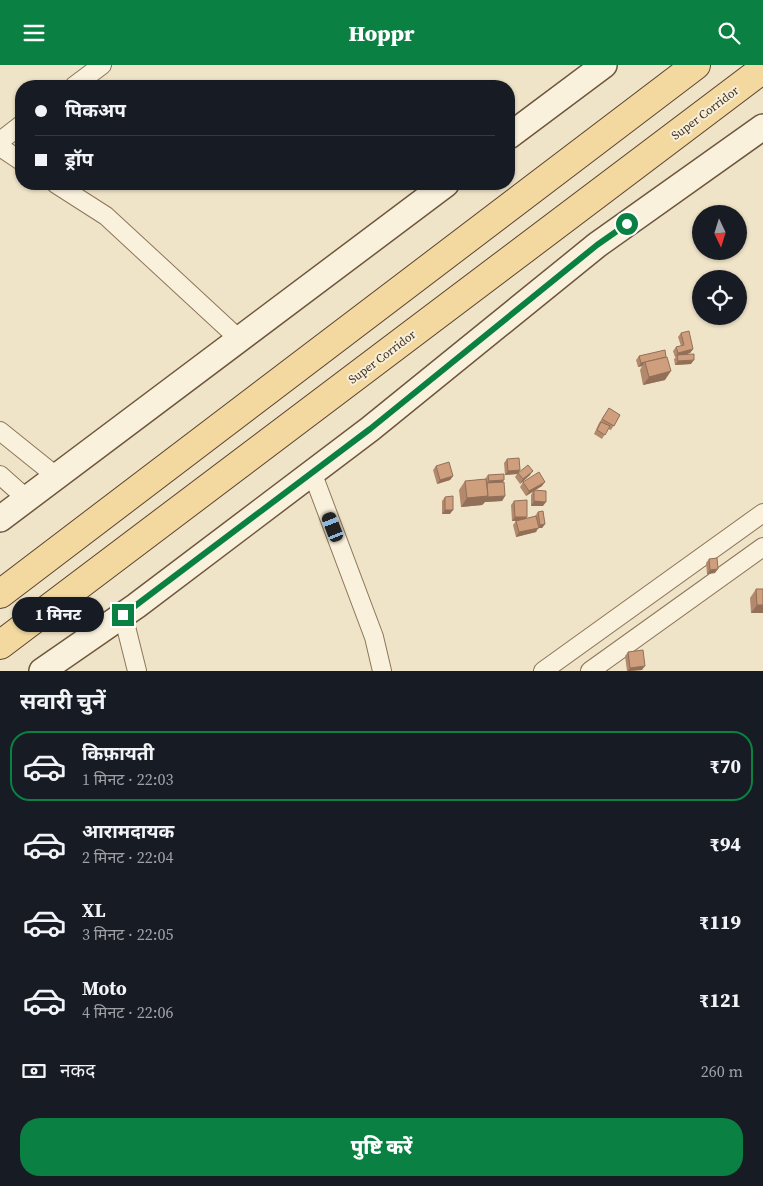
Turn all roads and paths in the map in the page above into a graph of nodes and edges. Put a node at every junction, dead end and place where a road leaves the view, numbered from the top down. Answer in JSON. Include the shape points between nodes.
{"nodes":[{"id":1,"x":102,"y":65,"type":"edge"},
{"id":2,"x":604,"y":65,"type":"edge"},
{"id":3,"x":696,"y":65,"type":"edge"},
{"id":4,"x":763,"y":69,"type":"edge"},
{"id":5,"x":82,"y":80,"type":"edge"},
{"id":6,"x":763,"y":127,"type":"edge"},
{"id":7,"x":15,"y":130,"type":"edge"},
{"id":8,"x":515,"y":132,"type":"edge"},
{"id":9,"x":0,"y":141,"type":"edge"},
{"id":10,"x":0,"y":147,"type":"edge"},
{"id":11,"x":15,"y":157,"type":"edge"},
{"id":12,"x":65,"y":190,"type":"edge"},
{"id":13,"x":438,"y":190,"type":"edge"},
{"id":14,"x":238,"y":339,"type":"junction"},
{"id":15,"x":0,"y":431,"type":"edge"},
{"id":16,"x":312,"y":473,"type":"junction"},
{"id":17,"x":0,"y":475,"type":"edge"},
{"id":18,"x":56,"y":476,"type":"junction"},
{"id":19,"x":27,"y":499,"type":"junction"},
{"id":20,"x":763,"y":513,"type":"edge"},
{"id":21,"x":0,"y":519,"type":"edge"},
{"id":22,"x":763,"y":547,"type":"edge"},
{"id":23,"x":0,"y":594,"type":"edge"},
{"id":24,"x":123,"y":615,"type":"junction"},
{"id":25,"x":0,"y":645,"type":"edge"},
{"id":26,"x":42,"y":671,"type":"edge"},
{"id":27,"x":137,"y":671,"type":"edge"},
{"id":28,"x":382,"y":671,"type":"edge"},
{"id":29,"x":543,"y":671,"type":"edge"},
{"id":30,"x":590,"y":671,"type":"edge"}],
"edges":[{"from":1,"to":5,"type":"street"},
{"from":2,"to":8,"type":"street"},
{"from":3,"to":23,"type":"main road"},
{"from":4,"to":25,"type":"main road","name":"Super Corridor"},
{"from":6,"to":16,"type":"street","via":[[597,245]]},
{"from":7,"to":9,"type":"street"},
{"from":10,"to":11,"type":"street"},
{"from":12,"to":14,"type":"street","via":[[106,216]]},
{"from":13,"to":14,"type":"street"},
{"from":14,"to":18,"type":"street"},
{"from":15,"to":18,"type":"street"},
{"from":16,"to":24,"type":"street"},
{"from":16,"to":28,"type":"street","via":[[374,637]]},
{"from":17,"to":19,"type":"street"},
{"from":18,"to":19,"type":"street"},
{"from":19,"to":21,"type":"street"},
{"from":20,"to":29,"type":"street"},
{"from":22,"to":30,"type":"street"},
{"from":24,"to":26,"type":"street"},
{"from":24,"to":27,"type":"street"}]}
